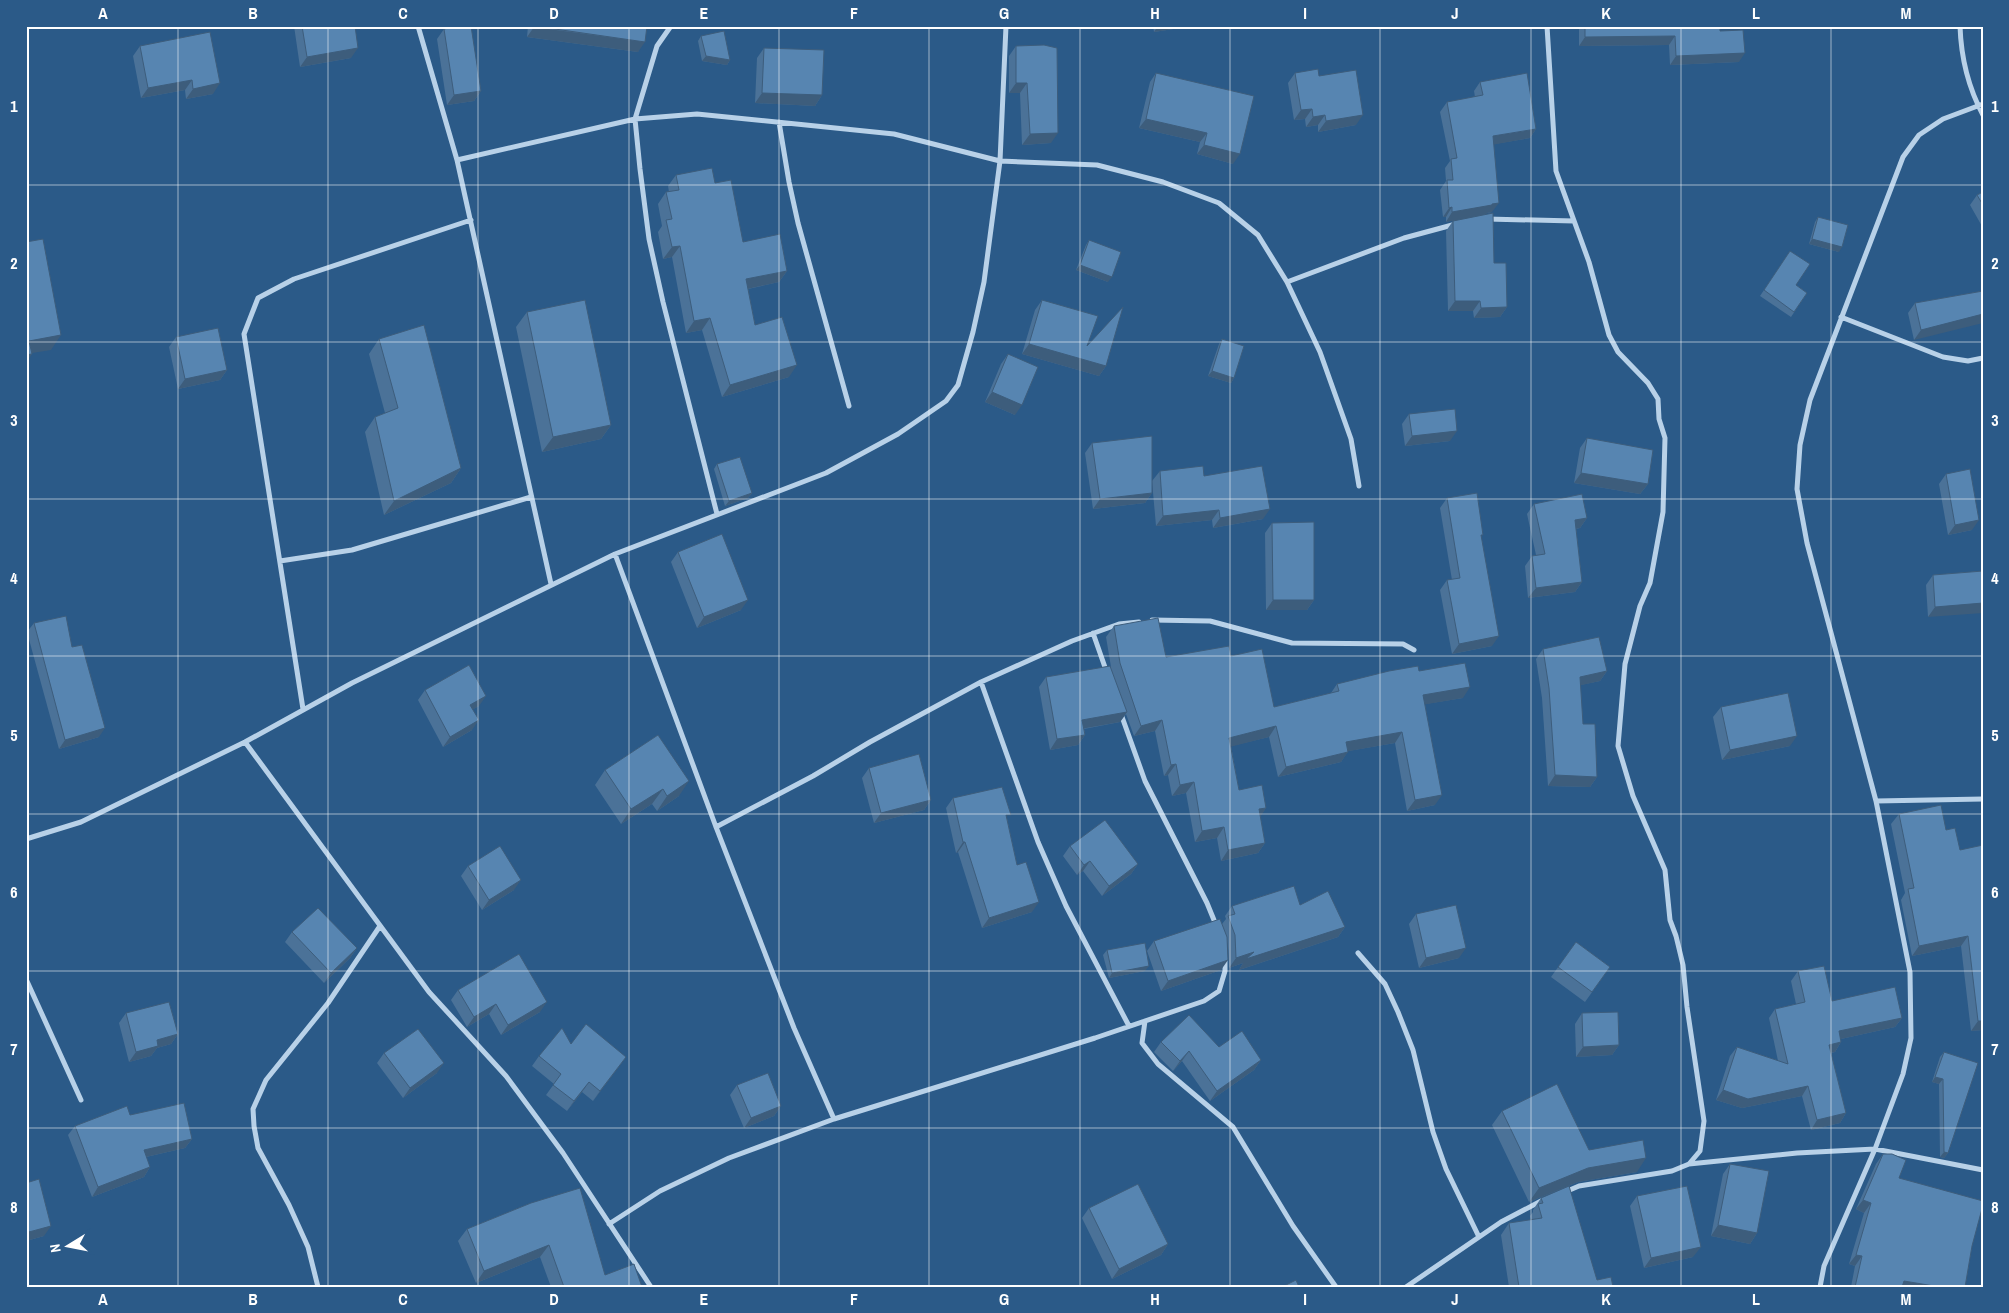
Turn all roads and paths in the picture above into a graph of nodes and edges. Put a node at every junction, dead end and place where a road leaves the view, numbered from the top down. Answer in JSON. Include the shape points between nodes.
{"nodes":[{"id":1,"x":418,"y":26,"type":"edge"},
{"id":2,"x":671,"y":26,"type":"edge"},
{"id":3,"x":1006,"y":26,"type":"edge"},
{"id":4,"x":1547,"y":26,"type":"edge"},
{"id":5,"x":1960,"y":26,"type":"edge"},
{"id":6,"x":1980,"y":105,"type":"edge"},
{"id":7,"x":1983,"y":115,"type":"edge"},
{"id":8,"x":635,"y":119,"type":"junction"},
{"id":9,"x":779,"y":122,"type":"junction"},
{"id":10,"x":457,"y":160,"type":"junction"},
{"id":11,"x":1000,"y":162,"type":"junction"},
{"id":12,"x":471,"y":220,"type":"junction"},
{"id":13,"x":1479,"y":220,"type":"edge"},
{"id":14,"x":1574,"y":221,"type":"junction"},
{"id":15,"x":1462,"y":223,"type":"edge"},
{"id":16,"x":1287,"y":282,"type":"junction"},
{"id":17,"x":1841,"y":317,"type":"junction"},
{"id":18,"x":1983,"y":358,"type":"edge"},
{"id":19,"x":849,"y":406,"type":"dead end"},
{"id":20,"x":1359,"y":486,"type":"dead end"},
{"id":21,"x":531,"y":497,"type":"junction"},
{"id":22,"x":717,"y":514,"type":"junction"},
{"id":23,"x":615,"y":554,"type":"junction"},
{"id":24,"x":280,"y":560,"type":"junction"},
{"id":25,"x":551,"y":584,"type":"junction"},
{"id":26,"x":1093,"y":633,"type":"junction"},
{"id":27,"x":1414,"y":650,"type":"dead end"},
{"id":28,"x":980,"y":682,"type":"junction"},
{"id":29,"x":1110,"y":682,"type":"edge"},
{"id":30,"x":1119,"y":707,"type":"edge"},
{"id":31,"x":303,"y":709,"type":"junction"},
{"id":32,"x":245,"y":742,"type":"junction"},
{"id":33,"x":1983,"y":799,"type":"edge"},
{"id":34,"x":1876,"y":800,"type":"junction"},
{"id":35,"x":716,"y":827,"type":"junction"},
{"id":36,"x":26,"y":839,"type":"edge"},
{"id":37,"x":380,"y":926,"type":"junction"},
{"id":38,"x":1218,"y":929,"type":"edge"},
{"id":39,"x":1225,"y":954,"type":"edge"},
{"id":40,"x":1358,"y":954,"type":"dead end"},
{"id":41,"x":26,"y":979,"type":"edge"},
{"id":42,"x":1145,"y":1021,"type":"junction"},
{"id":43,"x":1129,"y":1026,"type":"junction"},
{"id":44,"x":81,"y":1100,"type":"dead end"},
{"id":45,"x":834,"y":1119,"type":"junction"},
{"id":46,"x":1875,"y":1148,"type":"junction"},
{"id":47,"x":1689,"y":1164,"type":"junction"},
{"id":48,"x":1983,"y":1170,"type":"edge"},
{"id":49,"x":1562,"y":1193,"type":"edge"},
{"id":50,"x":1546,"y":1199,"type":"edge"},
{"id":51,"x":609,"y":1224,"type":"junction"},
{"id":52,"x":1478,"y":1237,"type":"junction"},
{"id":53,"x":318,"y":1287,"type":"edge"},
{"id":54,"x":651,"y":1287,"type":"edge"},
{"id":55,"x":1336,"y":1287,"type":"edge"},
{"id":56,"x":1406,"y":1287,"type":"edge"},
{"id":57,"x":1820,"y":1287,"type":"edge"}],
"edges":[{"from":1,"to":10,"type":"street"},
{"from":2,"to":8,"type":"street","via":[[657,46]]},
{"from":3,"to":11,"type":"street"},
{"from":4,"to":14,"type":"street","via":[[1556,171]]},
{"from":5,"to":6,"type":"street","via":[[1963,58]]},
{"from":6,"to":7,"type":"street"},
{"from":6,"to":17,"type":"street","via":[[1943,119],[1919,135],[1902,157]]},
{"from":8,"to":9,"type":"street","via":[[697,114]]},
{"from":8,"to":10,"type":"street"},
{"from":8,"to":22,"type":"street","via":[[649,239]]},
{"from":9,"to":11,"type":"street","via":[[894,134]]},
{"from":9,"to":19,"type":"street","via":[[798,223]]},
{"from":10,"to":12,"type":"street"},
{"from":11,"to":16,"type":"street","via":[[1097,165],[1163,182],[1219,203],[1258,235]]},
{"from":11,"to":22,"type":"street","via":[[984,282],[973,332],[958,385],[946,402],[898,434],[826,473]]},
{"from":12,"to":21,"type":"street"},
{"from":12,"to":24,"type":"street","via":[[294,279],[258,298],[244,334]]},
{"from":13,"to":14,"type":"street"},
{"from":14,"to":47,"type":"street","via":[[1609,335],[1618,352],[1658,399],[1659,419],[1665,438],[1663,512],[1650,583],[1640,606],[1625,664],[1618,746],[1632,796],[1665,870],[1670,920],[1683,965],[1704,1122],[1700,1152]]},
{"from":15,"to":16,"type":"street","via":[[1404,238]]},
{"from":16,"to":20,"type":"street","via":[[1320,352],[1348,430]]},
{"from":17,"to":18,"type":"street","via":[[1943,357],[1968,361]]},
{"from":17,"to":34,"type":"street","via":[[1810,400],[1800,444],[1798,489],[1806,543]]},
{"from":21,"to":24,"type":"street","via":[[352,550]]},
{"from":21,"to":25,"type":"street"},
{"from":22,"to":23,"type":"street"},
{"from":23,"to":25,"type":"street"},
{"from":23,"to":35,"type":"street"},
{"from":24,"to":31,"type":"street"},
{"from":25,"to":31,"type":"street"},
{"from":26,"to":27,"type":"street","via":[[1120,624],[1159,620],[1210,621],[1292,643],[1403,644]]},
{"from":26,"to":28,"type":"street"},
{"from":26,"to":29,"type":"street"},
{"from":28,"to":35,"type":"street"},
{"from":28,"to":43,"type":"street","via":[[1038,842],[1066,906]]},
{"from":30,"to":38,"type":"street","via":[[1145,780]]},
{"from":31,"to":32,"type":"street"},
{"from":32,"to":36,"type":"street","via":[[81,822]]},
{"from":32,"to":37,"type":"street"},
{"from":33,"to":34,"type":"street"},
{"from":34,"to":46,"type":"street","via":[[1910,972],[1911,1038],[1903,1074]]},
{"from":35,"to":45,"type":"street","via":[[794,1028]]},
{"from":37,"to":51,"type":"street","via":[[429,992],[506,1076],[564,1153]]},
{"from":37,"to":53,"type":"street","via":[[328,1002],[266,1080],[253,1109],[258,1148],[308,1246]]},
{"from":39,"to":42,"type":"street","via":[[1225,971],[1219,992]]},
{"from":40,"to":52,"type":"street","via":[[1385,984],[1398,1012],[1413,1050],[1433,1132]]},
{"from":41,"to":44,"type":"street"},
{"from":42,"to":43,"type":"street"},
{"from":42,"to":55,"type":"street","via":[[1142,1043],[1158,1064],[1232,1127],[1293,1226]]},
{"from":43,"to":45,"type":"street"},
{"from":45,"to":51,"type":"street","via":[[730,1158],[660,1191]]},
{"from":46,"to":47,"type":"street"},
{"from":46,"to":48,"type":"street"},
{"from":46,"to":57,"type":"street","via":[[1824,1266]]},
{"from":47,"to":49,"type":"street","via":[[1672,1171],[1580,1186]]},
{"from":50,"to":52,"type":"street"},
{"from":51,"to":54,"type":"street"},
{"from":52,"to":56,"type":"street"}]}
